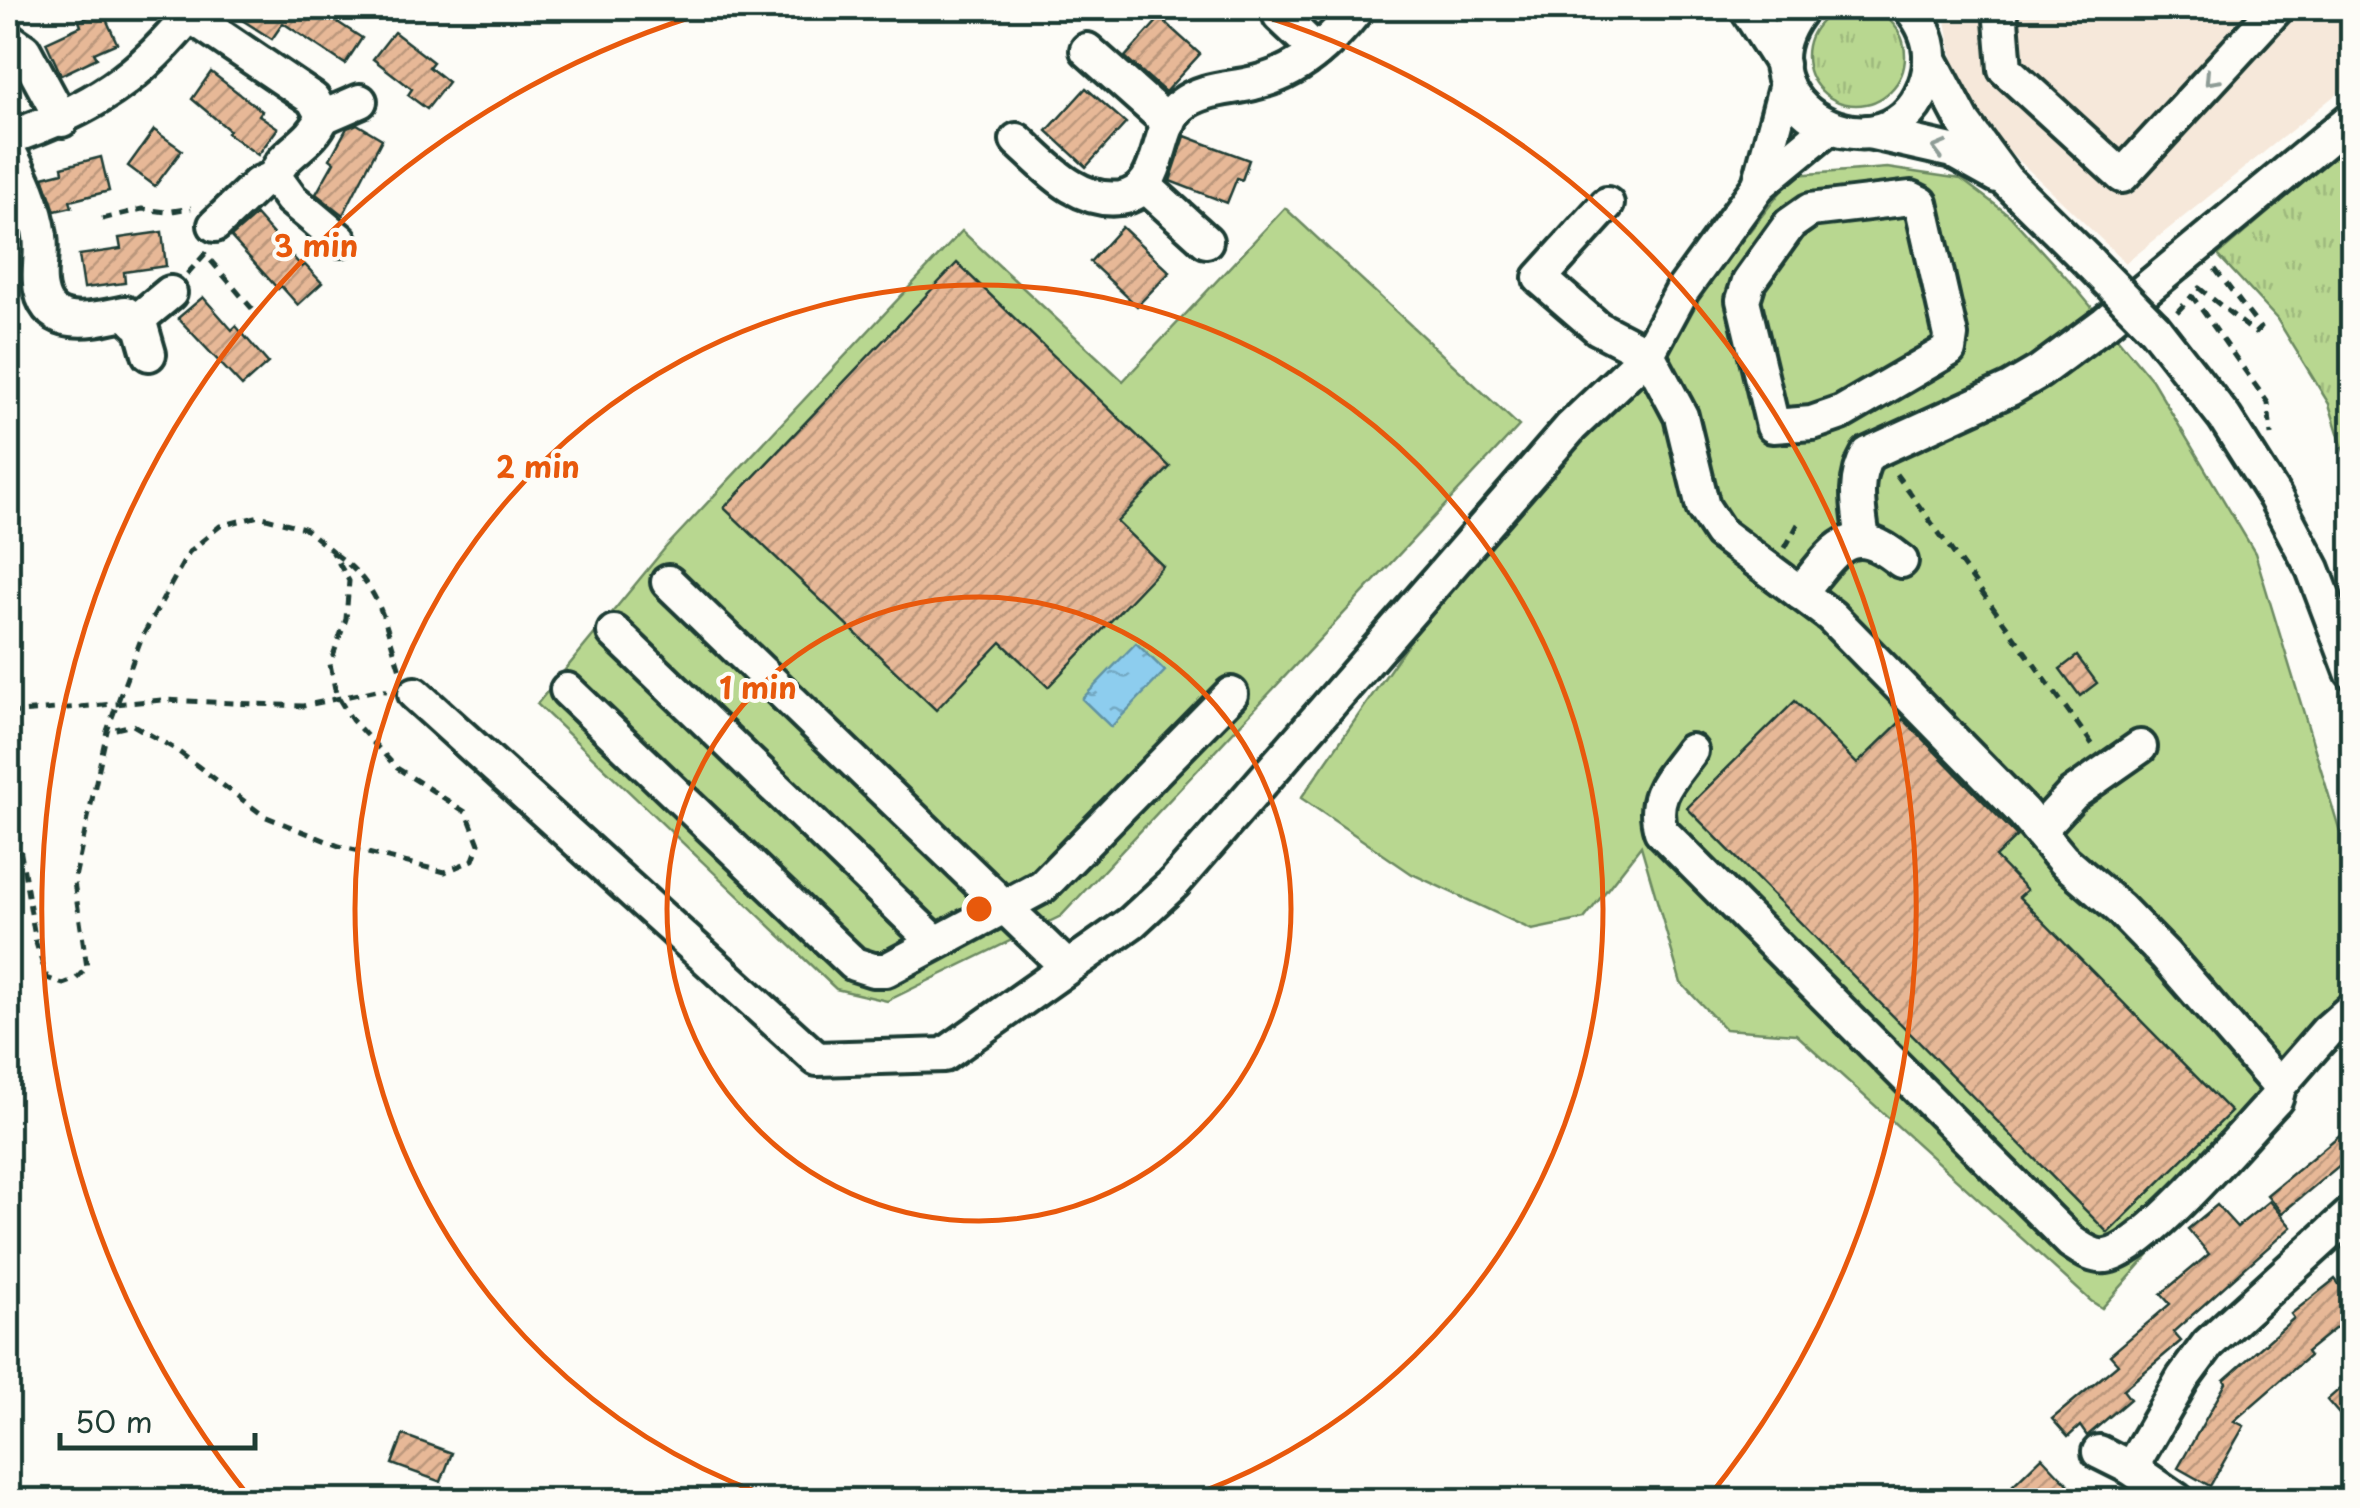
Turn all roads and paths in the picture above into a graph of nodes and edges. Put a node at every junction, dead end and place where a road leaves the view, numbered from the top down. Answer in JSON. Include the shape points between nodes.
{"nodes":[{"id":1,"x":1358,"y":8,"type":"edge"},
{"id":2,"x":1746,"y":8,"type":"edge"},
{"id":3,"x":1802,"y":8,"type":"edge"},
{"id":4,"x":2000,"y":8,"type":"edge"},
{"id":5,"x":2277,"y":8,"type":"edge"},
{"id":6,"x":192,"y":11,"type":"edge"},
{"id":7,"x":1919,"y":12,"type":"edge"},
{"id":8,"x":1280,"y":16,"type":"dead end"},
{"id":9,"x":8,"y":38,"type":"edge"},
{"id":10,"x":1087,"y":50,"type":"dead end"},
{"id":11,"x":1317,"y":51,"type":"junction"},
{"id":12,"x":1930,"y":60,"type":"junction"},
{"id":13,"x":1784,"y":74,"type":"junction"},
{"id":14,"x":360,"y":102,"type":"dead end"},
{"id":15,"x":323,"y":117,"type":"junction"},
{"id":16,"x":2352,"y":118,"type":"edge"},
{"id":17,"x":62,"y":120,"type":"junction"},
{"id":18,"x":1169,"y":123,"type":"junction"},
{"id":19,"x":1828,"y":128,"type":"junction"},
{"id":20,"x":1868,"y":132,"type":"junction"},
{"id":21,"x":8,"y":138,"type":"edge"},
{"id":22,"x":1016,"y":140,"type":"dead end"},
{"id":23,"x":8,"y":150,"type":"edge"},
{"id":24,"x":275,"y":176,"type":"junction"},
{"id":25,"x":2006,"y":180,"type":"junction"},
{"id":26,"x":1144,"y":185,"type":"junction"},
{"id":27,"x":1759,"y":185,"type":"junction"},
{"id":28,"x":1607,"y":204,"type":"dead end"},
{"id":29,"x":208,"y":213,"type":"joint"},
{"id":30,"x":102,"y":219,"type":"dead end"},
{"id":31,"x":340,"y":240,"type":"dead end"},
{"id":32,"x":1206,"y":242,"type":"dead end"},
{"id":33,"x":2198,"y":246,"type":"junction"},
{"id":34,"x":170,"y":293,"type":"joint"},
{"id":35,"x":254,"y":310,"type":"dead end"},
{"id":36,"x":135,"y":322,"type":"junction"},
{"id":37,"x":149,"y":354,"type":"dead end"},
{"id":38,"x":1648,"y":354,"type":"junction"},
{"id":39,"x":1855,"y":406,"type":"junction"},
{"id":40,"x":2271,"y":440,"type":"dead end"},
{"id":41,"x":1888,"y":461,"type":"junction"},
{"id":42,"x":1863,"y":540,"type":"junction"},
{"id":43,"x":332,"y":551,"type":"junction"},
{"id":44,"x":1901,"y":561,"type":"dead end"},
{"id":45,"x":668,"y":582,"type":"dead end"},
{"id":46,"x":1800,"y":593,"type":"junction"},
{"id":47,"x":614,"y":632,"type":"dead end"},
{"id":48,"x":2352,"y":672,"type":"edge"},
{"id":49,"x":568,"y":690,"type":"dead end"},
{"id":50,"x":415,"y":694,"type":"junction"},
{"id":51,"x":1231,"y":694,"type":"dead end"},
{"id":52,"x":338,"y":697,"type":"junction"},
{"id":53,"x":117,"y":704,"type":"junction"},
{"id":54,"x":8,"y":714,"type":"edge"},
{"id":55,"x":107,"y":730,"type":"junction"},
{"id":56,"x":2140,"y":747,"type":"dead end"},
{"id":57,"x":1691,"y":750,"type":"dead end"},
{"id":58,"x":2109,"y":768,"type":"junction"},
{"id":59,"x":8,"y":818,"type":"edge"},
{"id":60,"x":2038,"y":831,"type":"junction"},
{"id":61,"x":1004,"y":904,"type":"junction"},
{"id":62,"x":936,"y":942,"type":"junction"},
{"id":63,"x":1067,"y":966,"type":"junction"},
{"id":64,"x":2352,"y":1010,"type":"edge"},
{"id":65,"x":2279,"y":1086,"type":"junction"},
{"id":66,"x":2352,"y":1214,"type":"edge"},
{"id":67,"x":2099,"y":1452,"type":"dead end"},
{"id":68,"x":2131,"y":1468,"type":"junction"},
{"id":69,"x":2177,"y":1500,"type":"edge"}],
"edges":[{"from":1,"to":11,"type":"street"},
{"from":2,"to":13,"type":"street"},
{"from":3,"to":13,"type":"street","via":[[1784,38]]},
{"from":5,"to":4,"type":"street","one_way":true,"via":[[2122,176],[2005,69]]},
{"from":6,"to":15,"type":"street","via":[[313,99]]},
{"from":6,"to":17,"type":"street","via":[[142,67]]},
{"from":7,"to":12,"type":"street"},
{"from":8,"to":11,"type":"street"},
{"from":9,"to":17,"type":"street","via":[[24,50]]},
{"from":10,"to":18,"type":"street"},
{"from":11,"to":18,"type":"street","via":[[1280,75],[1196,96]]},
{"from":12,"to":20,"type":"street","via":[[1915,105],[1889,126]]},
{"from":12,"to":25,"type":"street"},
{"from":13,"to":19,"type":"street","via":[[1806,114]]},
{"from":13,"to":27,"type":"street"},
{"from":14,"to":15,"type":"street"},
{"from":15,"to":24,"type":"street","via":[[315,136],[278,164]]},
{"from":16,"to":33,"type":"street"},
{"from":17,"to":21,"type":"street"},
{"from":18,"to":26,"type":"street"},
{"from":19,"to":20,"type":"street"},
{"from":19,"to":27,"type":"street"},
{"from":25,"to":20,"type":"street","one_way":true,"via":[[1952,151]]},
{"from":22,"to":26,"type":"street","via":[[1069,187],[1102,199],[1125,198]]},
{"from":23,"to":36,"type":"street","via":[[40,236],[40,292],[55,314],[81,323],[125,313]]},
{"from":24,"to":29,"type":"street"},
{"from":24,"to":31,"type":"street","via":[[291,199]]},
{"from":25,"to":48,"type":"street","bridge":true,"via":[[2155,328],[2226,418],[2313,569]]},
{"from":26,"to":32,"type":"street"},
{"from":27,"to":38,"type":"street","via":[[1682,292]]},
{"from":28,"to":38,"type":"street","via":[[1540,278],[1598,328]]},
{"from":29,"to":30,"type":"path","via":[[142,208]]},
{"from":33,"to":40,"type":"path","via":[[2260,328],[2255,333],[2199,288],[2192,296],[2268,403]]},
{"from":33,"to":41,"type":"street","via":[[2039,372]]},
{"from":34,"to":35,"type":"path","via":[[205,254]]},
{"from":34,"to":36,"type":"street"},
{"from":36,"to":37,"type":"street"},
{"from":38,"to":46,"type":"street","via":[[1681,416],[1702,507],[1720,532]]},
{"from":38,"to":63,"type":"street","via":[[1571,427],[1174,883],[1132,922]]},
{"from":39,"to":39,"type":"street","via":[[1812,423],[1773,426],[1743,300],[1790,224],[1810,210],[1911,198],[1921,203],[1949,350]]},
{"from":39,"to":41,"type":"street"},
{"from":41,"to":42,"type":"street","via":[[1868,454],[1860,468]]},
{"from":41,"to":58,"type":"path"},
{"from":42,"to":44,"type":"street","via":[[1879,543]]},
{"from":42,"to":46,"type":"street","via":[[1842,546]]},
{"from":43,"to":50,"type":"path","via":[[359,571],[384,614]]},
{"from":43,"to":52,"type":"path","via":[[349,581],[346,618],[330,664]]},
{"from":43,"to":53,"type":"path","via":[[304,528],[260,516],[220,526],[189,552],[141,639]]},
{"from":45,"to":61,"type":"street"},
{"from":46,"to":60,"type":"street","via":[[1831,616]]},
{"from":47,"to":62,"type":"street"},
{"from":49,"to":62,"type":"street","via":[[854,964],[886,970]]},
{"from":50,"to":52,"type":"path","via":[[377,690]]},
{"from":50,"to":63,"type":"street","via":[[817,1059],[944,1055]]},
{"from":51,"to":61,"type":"street","via":[[1044,886]]},
{"from":52,"to":53,"type":"path","via":[[303,706]]},
{"from":52,"to":55,"type":"path","via":[[398,768],[467,813],[480,844],[472,860],[445,872],[339,846],[264,816],[132,726]]},
{"from":53,"to":54,"type":"path"},
{"from":53,"to":55,"type":"path"},
{"from":55,"to":59,"type":"path","via":[[74,882],[87,967],[63,984],[48,978],[36,943],[17,830]]},
{"from":56,"to":58,"type":"street"},
{"from":57,"to":65,"type":"street","via":[[1659,795],[1660,831],[2071,1242],[2095,1256],[2111,1256],[2149,1232],[2276,1099]]},
{"from":58,"to":60,"type":"street"},
{"from":60,"to":65,"type":"street","via":[[2165,956]]},
{"from":61,"to":62,"type":"street"},
{"from":61,"to":63,"type":"street"},
{"from":64,"to":65,"type":"street"},
{"from":66,"to":68,"type":"street","via":[[2208,1344]]},
{"from":67,"to":68,"type":"street"},
{"from":68,"to":69,"type":"street"}]}
